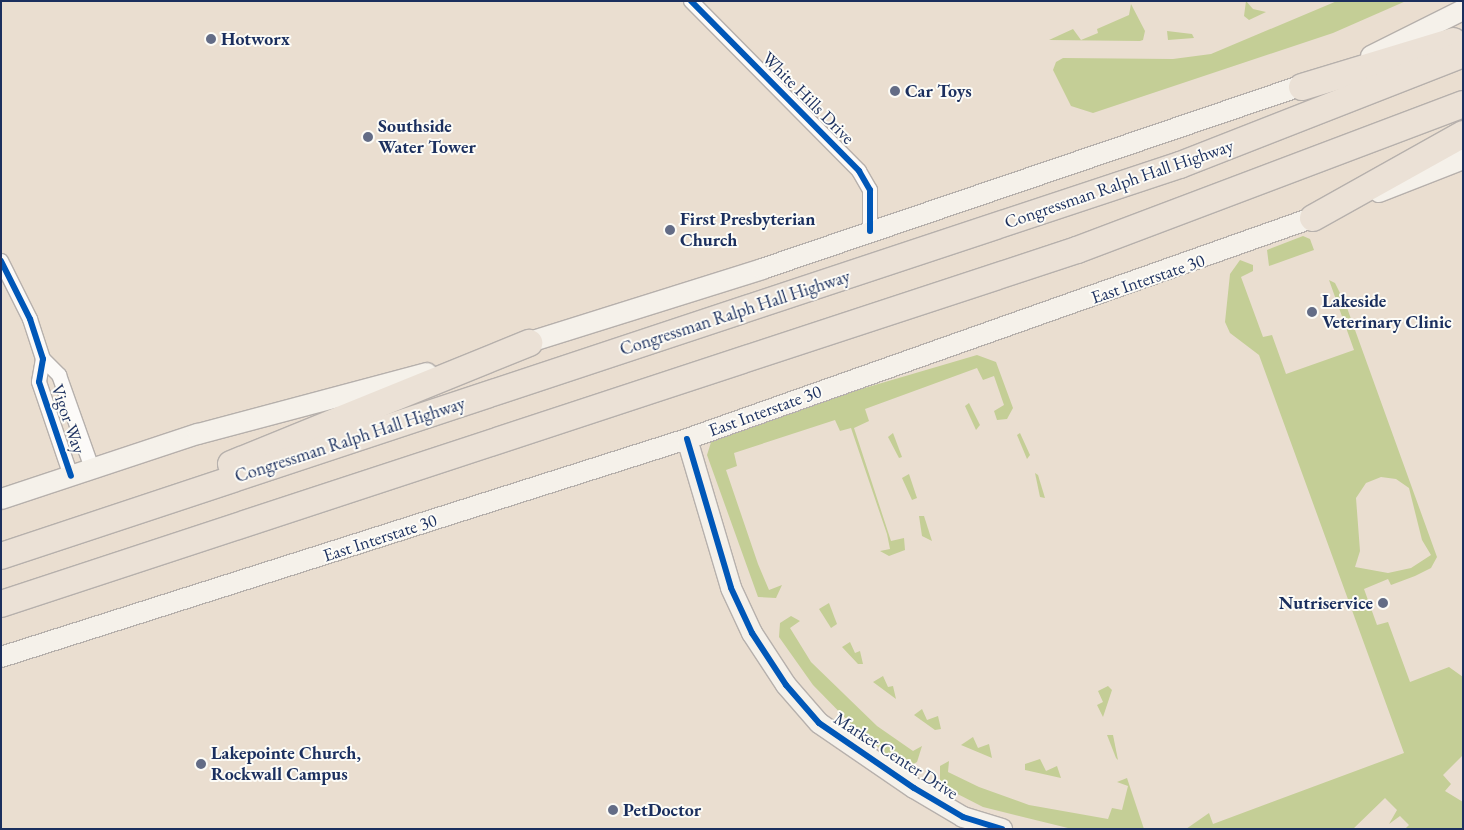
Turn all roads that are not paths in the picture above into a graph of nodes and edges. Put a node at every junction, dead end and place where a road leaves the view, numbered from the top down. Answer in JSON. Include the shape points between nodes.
{"nodes":[{"id":1,"x":690,"y":1,"type":"edge"},
{"id":2,"x":1463,"y":10,"type":"edge"},
{"id":3,"x":1463,"y":37,"type":"edge"},
{"id":4,"x":1463,"y":54,"type":"edge"},
{"id":5,"x":1302,"y":87,"type":"junction"},
{"id":6,"x":1463,"y":104,"type":"edge"},
{"id":7,"x":1463,"y":134,"type":"edge"},
{"id":8,"x":1463,"y":159,"type":"edge"},
{"id":9,"x":1313,"y":218,"type":"junction"},
{"id":10,"x":870,"y":231,"type":"junction"},
{"id":11,"x":1,"y":262,"type":"edge"},
{"id":12,"x":529,"y":342,"type":"junction"},
{"id":13,"x":43,"y":359,"type":"junction"},
{"id":14,"x":687,"y":439,"type":"junction"},
{"id":15,"x":92,"y":468,"type":"junction"},
{"id":16,"x":71,"y":476,"type":"junction"},
{"id":17,"x":1,"y":499,"type":"edge"},
{"id":18,"x":103,"y":522,"type":"junction"},
{"id":19,"x":1,"y":556,"type":"edge"},
{"id":20,"x":1,"y":604,"type":"edge"},
{"id":21,"x":1,"y":657,"type":"edge"},
{"id":22,"x":1002,"y":829,"type":"edge"}],
"edges":[{"from":1,"to":10,"type":"street","name":"White Hills Drive","via":[[859,171],[870,190]]},
{"from":2,"to":5,"type":"main road"},
{"from":3,"to":5,"type":"highway"},
{"from":4,"to":18,"type":"highway","name":"Congressman Ralph Hall Highway","via":[[1180,166]]},
{"from":5,"to":10,"type":"main road"},
{"from":6,"to":20,"type":"highway","via":[[1077,250]]},
{"from":7,"to":9,"type":"highway"},
{"from":8,"to":9,"type":"main road","name":"East Interstate 30"},
{"from":9,"to":14,"type":"main road","name":"East Interstate 30"},
{"from":10,"to":12,"type":"main road"},
{"from":11,"to":13,"type":"street","name":"Vigor Way","via":[[26,308]]},
{"from":12,"to":15,"type":"main road","via":[[377,388],[198,434]]},
{"from":12,"to":18,"type":"highway","via":[[292,437]]},
{"from":13,"to":15,"type":"street","name":"Vigor Way","via":[[59,375]]},
{"from":13,"to":16,"type":"street","name":"Vigor Way","via":[[39,382]]},
{"from":14,"to":21,"type":"main road","name":"East Interstate 30"},
{"from":14,"to":22,"type":"main road","name":"Market Center Drive","via":[[731,588],[752,633],[786,684],[819,723],[906,783],[963,817]]},
{"from":15,"to":16,"type":"main road"},
{"from":16,"to":17,"type":"main road"},
{"from":18,"to":19,"type":"highway","name":"Congressman Ralph Hall Highway"}]}
